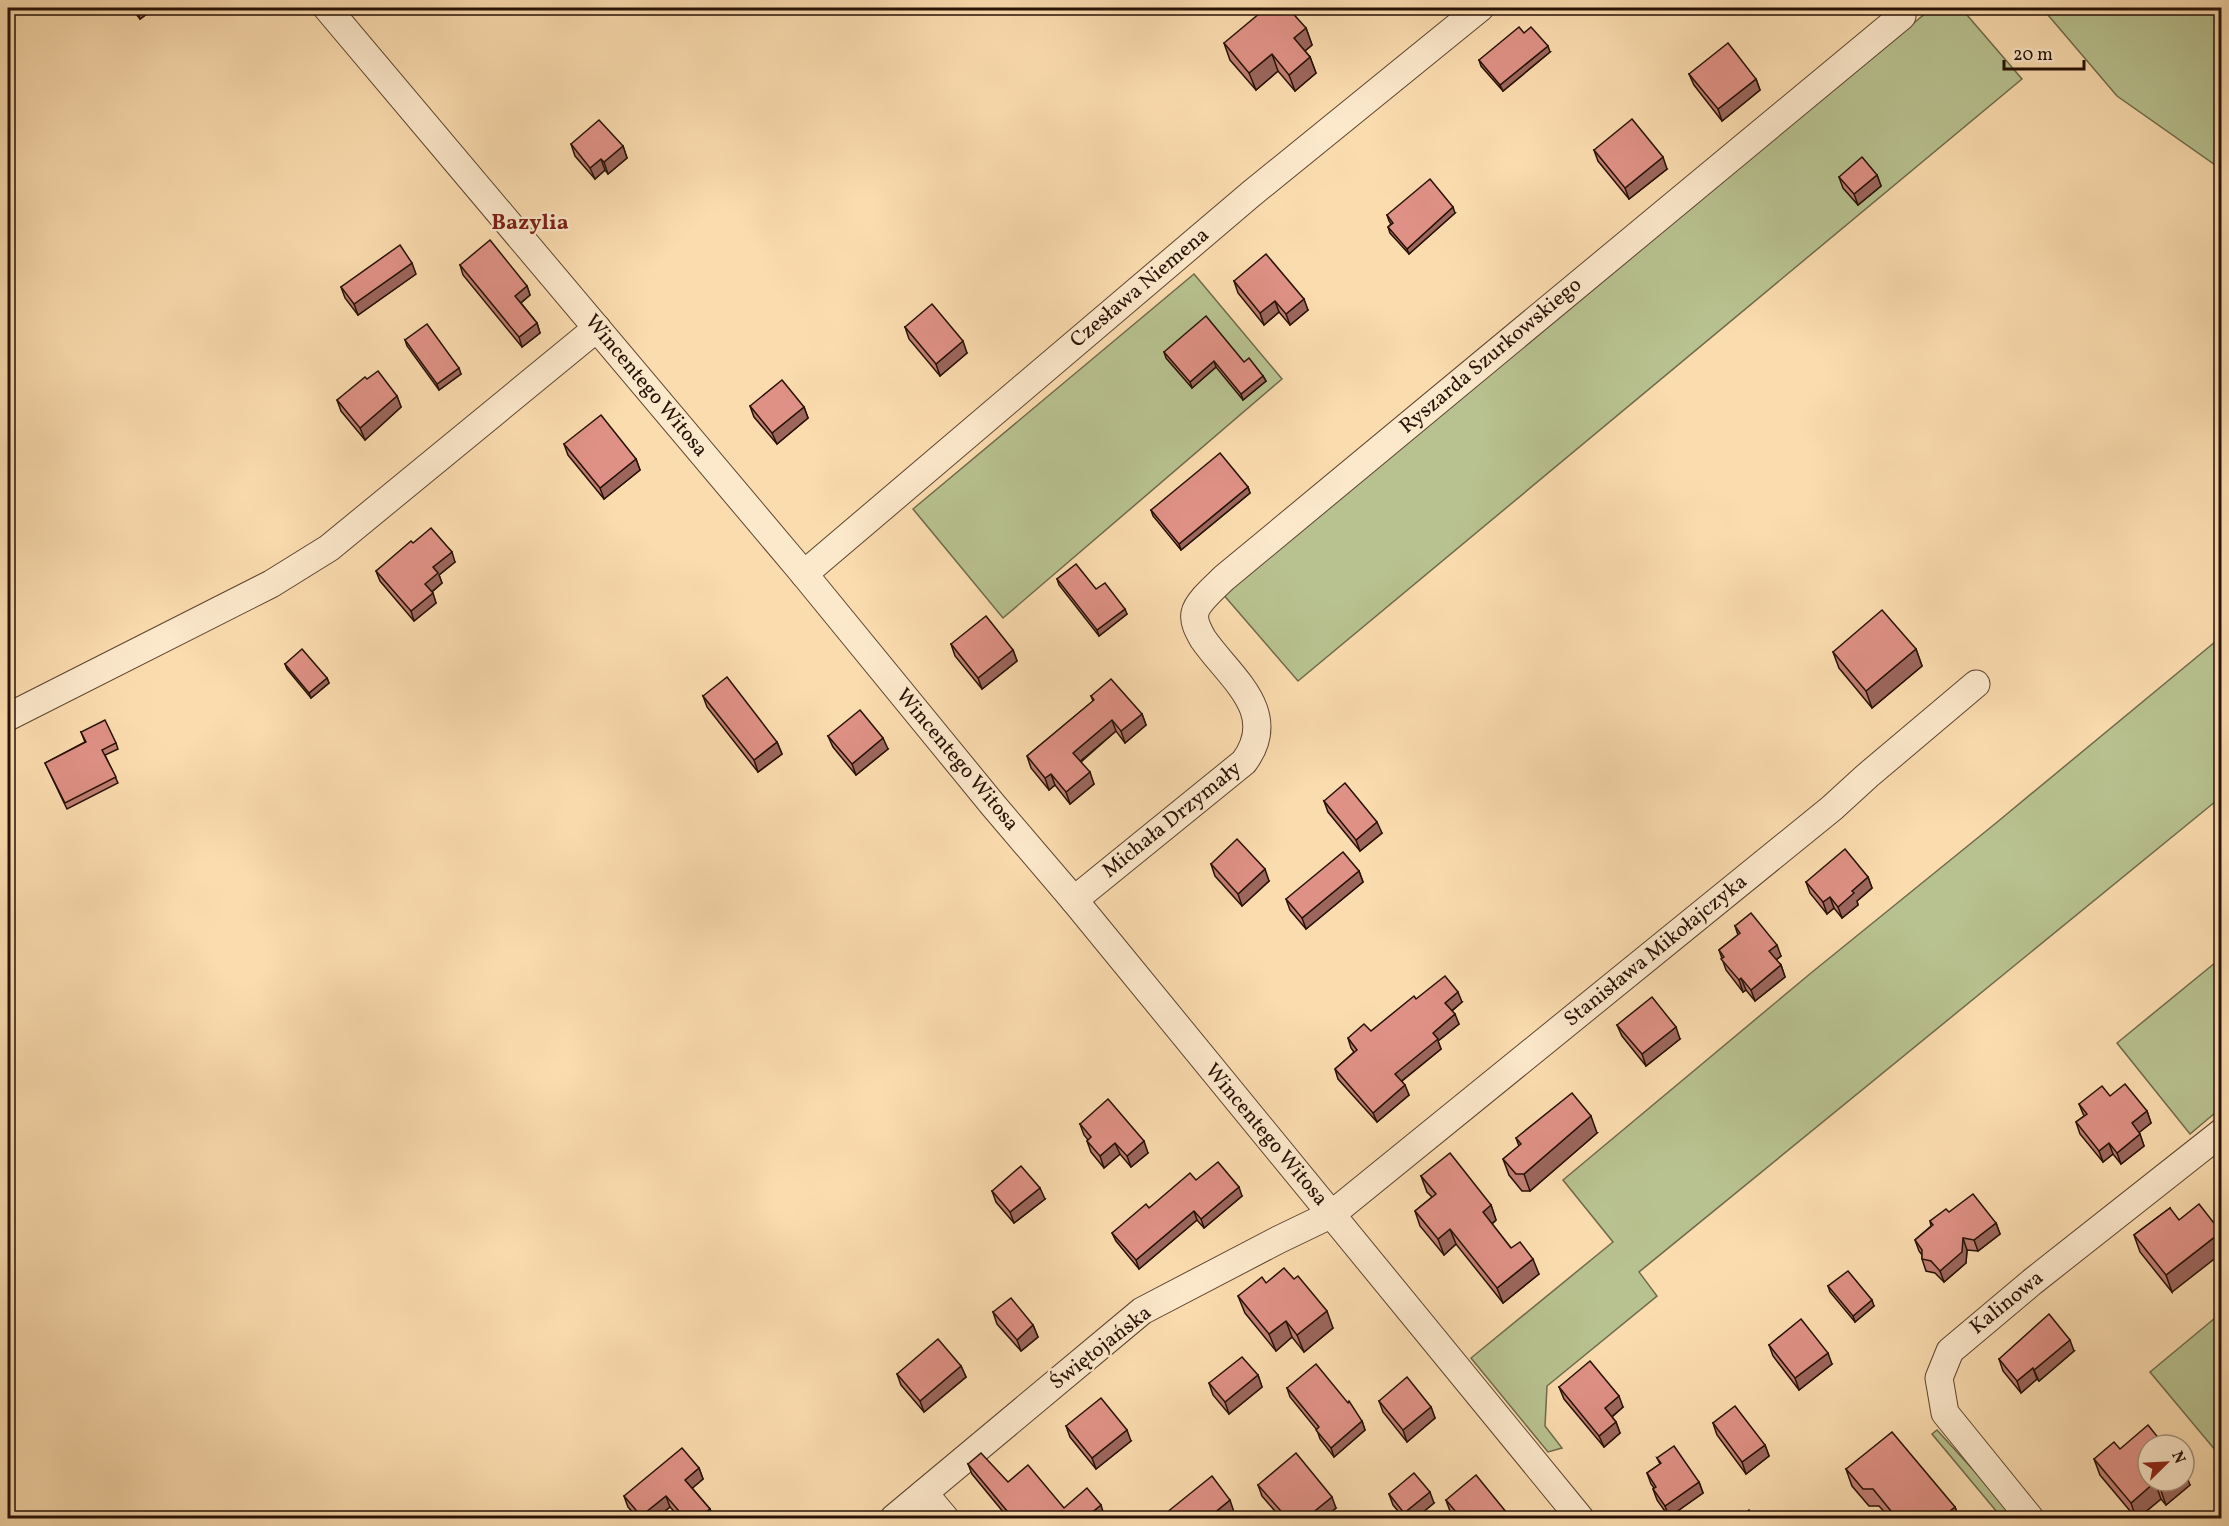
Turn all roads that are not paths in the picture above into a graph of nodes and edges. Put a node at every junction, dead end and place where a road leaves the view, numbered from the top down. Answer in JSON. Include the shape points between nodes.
{"nodes":[{"id":1,"x":327,"y":8,"type":"edge"},
{"id":2,"x":1480,"y":8,"type":"edge"},
{"id":3,"x":1902,"y":16,"type":"dead end"},
{"id":4,"x":597,"y":328,"type":"junction"},
{"id":5,"x":804,"y":573,"type":"junction"},
{"id":6,"x":1976,"y":684,"type":"dead end"},
{"id":7,"x":8,"y":717,"type":"edge"},
{"id":8,"x":1258,"y":733,"type":"joint"},
{"id":9,"x":1074,"y":900,"type":"junction"},
{"id":10,"x":2222,"y":1131,"type":"edge"},
{"id":11,"x":1332,"y":1214,"type":"junction"},
{"id":12,"x":924,"y":1493,"type":"junction"},
{"id":13,"x":894,"y":1518,"type":"edge"},
{"id":14,"x":945,"y":1518,"type":"edge"},
{"id":15,"x":1580,"y":1518,"type":"edge"},
{"id":16,"x":2030,"y":1518,"type":"edge"}],
"edges":[{"from":1,"to":4,"type":"street","name":"Wincentego Witosa"},
{"from":2,"to":5,"type":"street","name":"Czesława Niemena","via":[[1241,202]]},
{"from":3,"to":8,"type":"street","name":"Ryszarda Szurkowskiego","via":[[1204,598],[1195,613],[1197,630],[1246,691]]},
{"from":4,"to":5,"type":"street","name":"Wincentego Witosa"},
{"from":4,"to":7,"type":"street","via":[[329,548],[271,584]]},
{"from":5,"to":9,"type":"street","name":"Wincentego Witosa"},
{"from":6,"to":11,"type":"street","name":"Stanisława Mikołajczyka","via":[[1832,808]]},
{"from":8,"to":9,"type":"street","name":"Michała Drzymały","via":[[1254,749],[1244,762]]},
{"from":9,"to":11,"type":"street","name":"Wincentego Witosa"},
{"from":10,"to":16,"type":"street","name":"Kalinowa","via":[[1950,1351],[1939,1378],[1945,1413]]},
{"from":11,"to":12,"type":"street","name":"Świętojańska","via":[[1142,1311]]},
{"from":11,"to":15,"type":"street","name":"Wincentego Witosa"},
{"from":12,"to":13,"type":"street","name":"Świętojańska"},
{"from":12,"to":14,"type":"street"}]}
